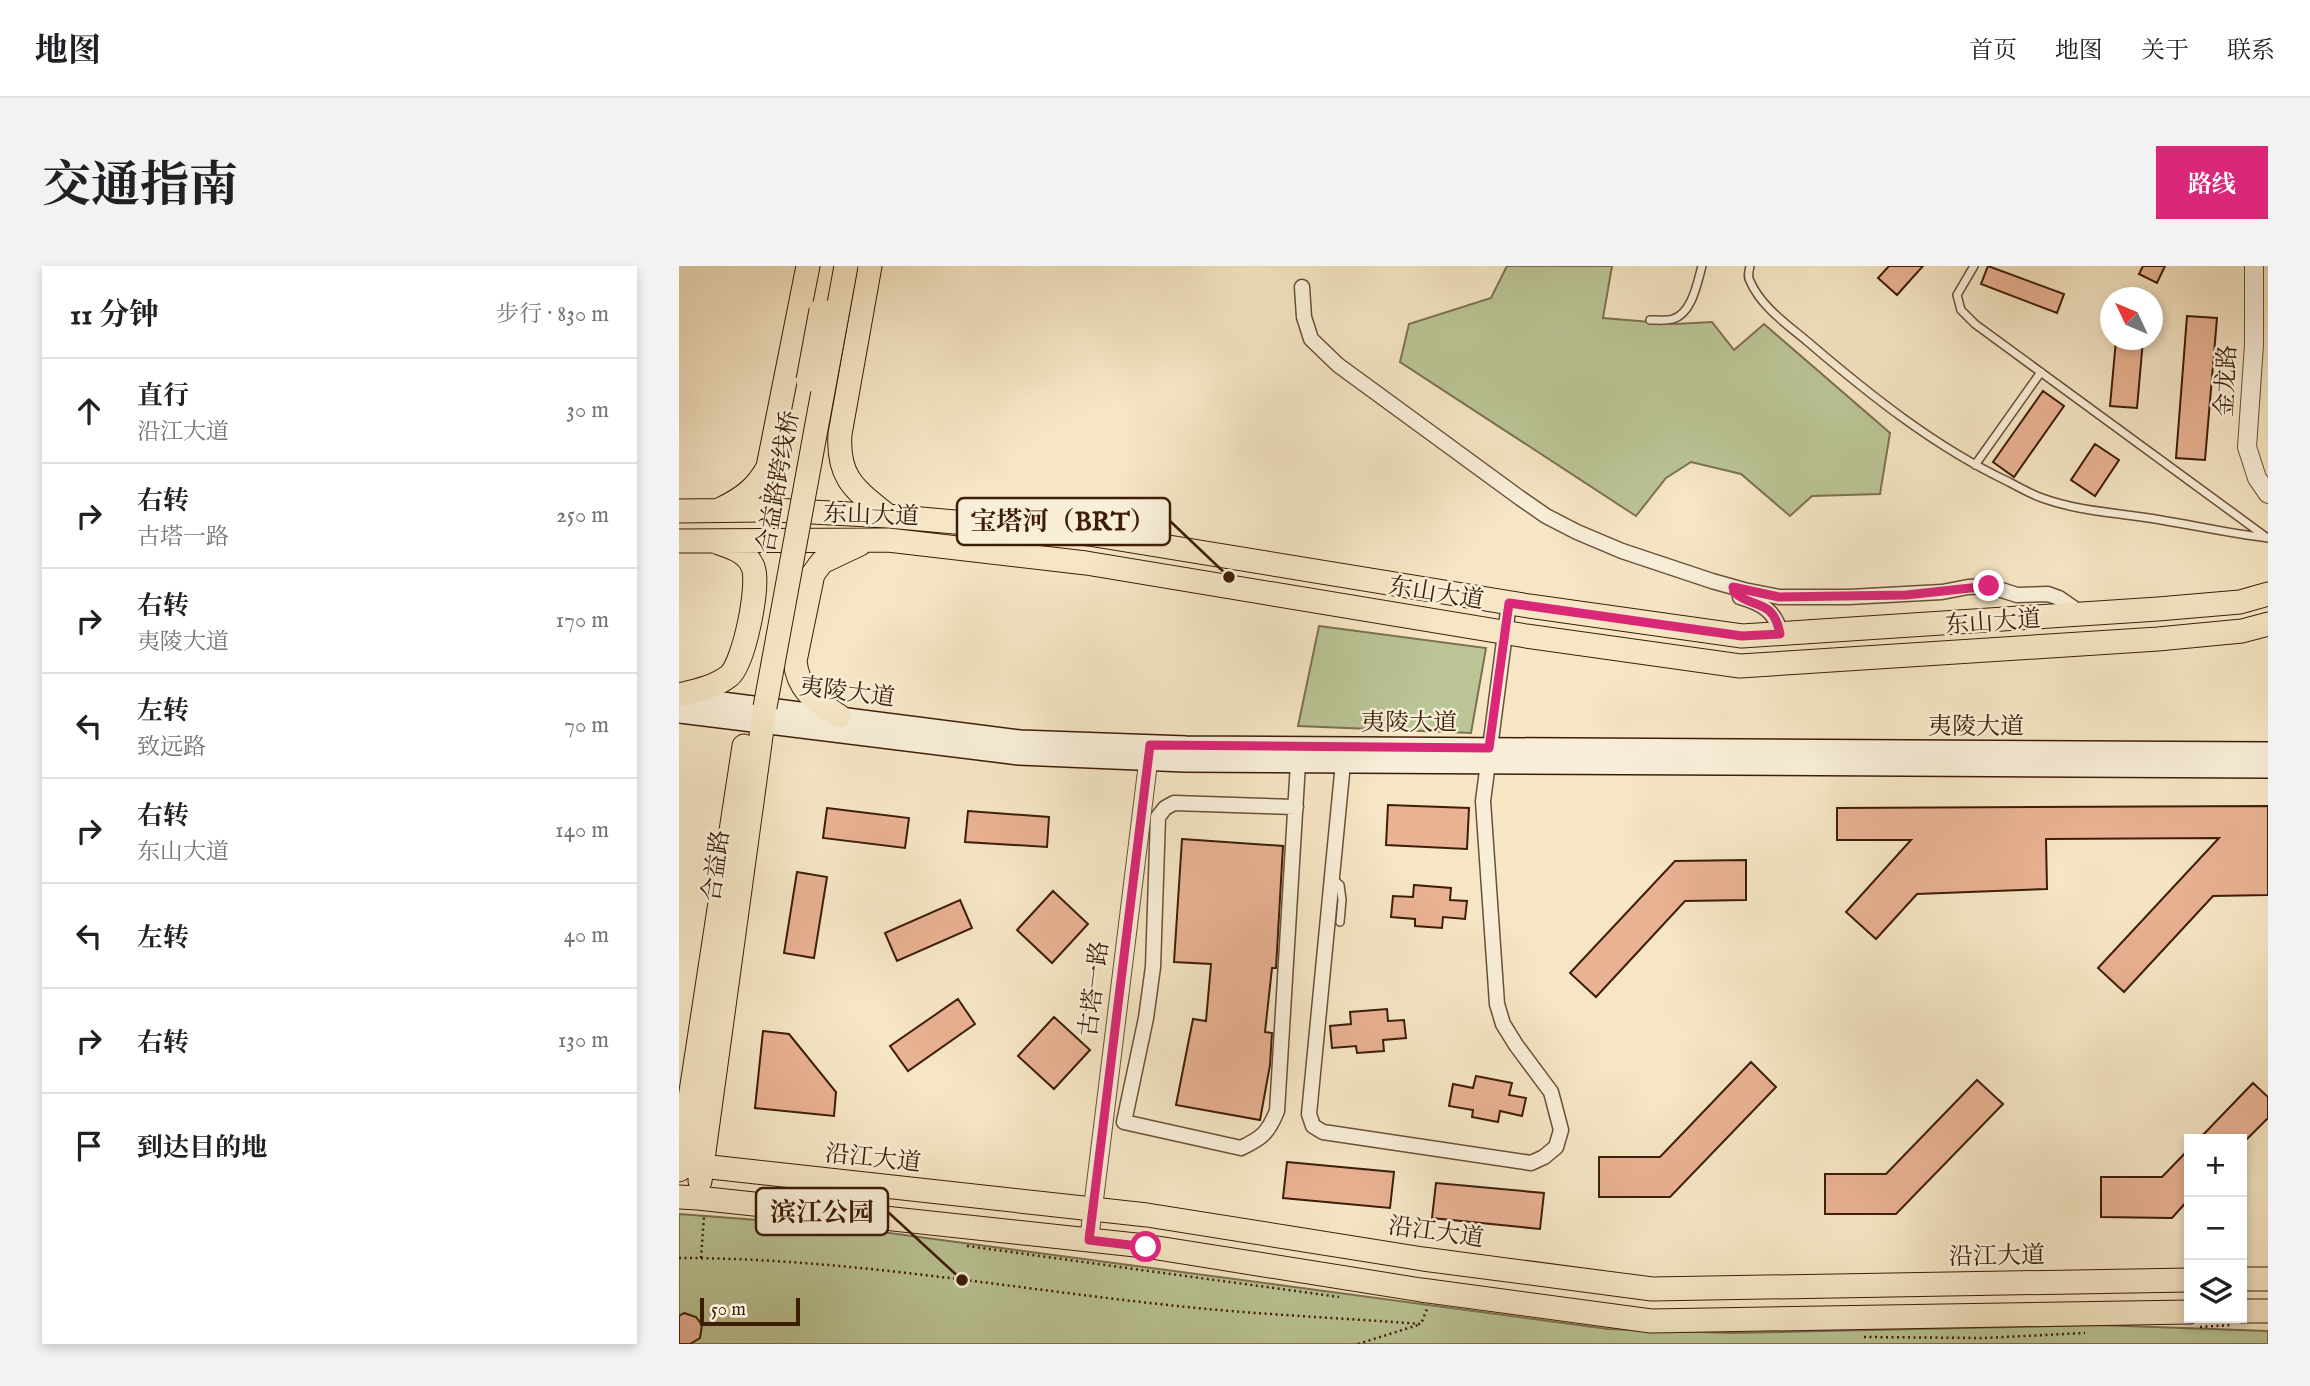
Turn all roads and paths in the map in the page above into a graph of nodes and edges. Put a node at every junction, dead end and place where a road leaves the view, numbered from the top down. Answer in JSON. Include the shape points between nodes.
{"nodes":[{"id":1,"x":808,"y":266,"type":"edge"},
{"id":2,"x":830,"y":266,"type":"edge"},
{"id":3,"x":846,"y":266,"type":"edge"},
{"id":4,"x":870,"y":266,"type":"edge"},
{"id":5,"x":1702,"y":266,"type":"edge"},
{"id":6,"x":1750,"y":266,"type":"edge"},
{"id":7,"x":1974,"y":266,"type":"edge"},
{"id":8,"x":2254,"y":266,"type":"edge"},
{"id":9,"x":1302,"y":287,"type":"dead end"},
{"id":10,"x":1650,"y":320,"type":"dead end"},
{"id":11,"x":2041,"y":372,"type":"junction"},
{"id":12,"x":1975,"y":465,"type":"junction"},
{"id":13,"x":2268,"y":494,"type":"edge"},
{"id":14,"x":679,"y":511,"type":"edge"},
{"id":15,"x":717,"y":511,"type":"junction"},
{"id":16,"x":888,"y":516,"type":"junction"},
{"id":17,"x":2267,"y":538,"type":"edge"},
{"id":18,"x":888,"y":540,"type":"junction"},
{"id":19,"x":679,"y":541,"type":"edge"},
{"id":20,"x":713,"y":541,"type":"junction"},
{"id":21,"x":1733,"y":587,"type":"junction"},
{"id":22,"x":2268,"y":594,"type":"edge"},
{"id":23,"x":1509,"y":603,"type":"junction"},
{"id":24,"x":2082,"y":614,"type":"junction"},
{"id":25,"x":2268,"y":624,"type":"edge"},
{"id":26,"x":1505,"y":632,"type":"junction"},
{"id":27,"x":1780,"y":634,"type":"junction"},
{"id":28,"x":679,"y":696,"type":"edge"},
{"id":29,"x":679,"y":713,"type":"edge"},
{"id":30,"x":756,"y":714,"type":"junction"},
{"id":31,"x":839,"y":716,"type":"junction"},
{"id":32,"x":2268,"y":752,"type":"edge"},
{"id":33,"x":1149,"y":753,"type":"junction"},
{"id":34,"x":1489,"y":756,"type":"junction"},
{"id":35,"x":1298,"y":763,"type":"junction"},
{"id":36,"x":1343,"y":763,"type":"junction"},
{"id":37,"x":2268,"y":768,"type":"edge"},
{"id":38,"x":1296,"y":807,"type":"junction"},
{"id":39,"x":1332,"y":878,"type":"junction"},
{"id":40,"x":1340,"y":922,"type":"dead end"},
{"id":41,"x":685,"y":1167,"type":"edge"},
{"id":42,"x":694,"y":1202,"type":"edge"},
{"id":43,"x":1093,"y":1209,"type":"junction"},
{"id":44,"x":1089,"y":1240,"type":"junction"},
{"id":45,"x":679,"y":1258,"type":"edge"},
{"id":46,"x":701,"y":1258,"type":"junction"},
{"id":47,"x":2247,"y":1279,"type":"edge"},
{"id":48,"x":2268,"y":1279,"type":"edge"},
{"id":49,"x":2184,"y":1280,"type":"edge"},
{"id":50,"x":1427,"y":1309,"type":"dead end"},
{"id":51,"x":2184,"y":1311,"type":"edge"},
{"id":52,"x":2247,"y":1311,"type":"edge"},
{"id":53,"x":2268,"y":1311,"type":"edge"},
{"id":54,"x":1421,"y":1324,"type":"junction"},
{"id":55,"x":1358,"y":1344,"type":"edge"}],
"edges":[{"from":1,"to":15,"type":"main road","via":[[768,467],[742,499]]},
{"from":2,"to":30,"type":"main road","name":"合益路跨线桥","bridge":true},
{"from":3,"to":30,"type":"main road","name":"合益路跨线桥","bridge":true},
{"from":4,"to":16,"type":"main road","via":[[840,434],[840,460],[852,485]]},
{"from":5,"to":10,"type":"lane","via":[[1683,314],[1671,320]]},
{"from":6,"to":12,"type":"lane","via":[[1748,278],[1757,295],[1777,316],[1843,372]]},
{"from":7,"to":11,"type":"lane","via":[[1957,295],[1961,310]]},
{"from":8,"to":13,"type":"street","name":"金龙路","via":[[2247,447],[2257,478]]},
{"from":9,"to":21,"type":"street","via":[[1311,339],[1339,365],[1546,516],[1622,551]]},
{"from":11,"to":12,"type":"lane"},
{"from":11,"to":17,"type":"lane"},
{"from":12,"to":17,"type":"lane","via":[[2042,498],[2089,511]]},
{"from":14,"to":15,"type":"main road","name":"东山大道"},
{"from":15,"to":16,"type":"main road","name":"东山大道"},
{"from":16,"to":23,"type":"main road","name":"东山大道","via":[[1089,534]]},
{"from":18,"to":20,"type":"main road","name":"东山大道"},
{"from":18,"to":26,"type":"main road","name":"东山大道","via":[[1086,563]]},
{"from":18,"to":31,"type":"main road","via":[[858,545],[822,562],[813,574],[795,661],[797,676],[813,699]]},
{"from":19,"to":20,"type":"main road","name":"东山大道"},
{"from":20,"to":28,"type":"main road","via":[[739,551],[754,569],[756,582],[743,651],[729,677]]},
{"from":21,"to":24,"type":"street","via":[[1779,597],[1906,595],[1989,586],[2017,595],[2047,594]]},
{"from":21,"to":27,"type":"street","via":[[1739,597],[1769,610]]},
{"from":22,"to":24,"type":"main road","name":"东山大道","via":[[2241,602]]},
{"from":23,"to":26,"type":"street"},
{"from":23,"to":27,"type":"main road","name":"东山大道","via":[[1742,636]]},
{"from":24,"to":27,"type":"main road","name":"东山大道"},
{"from":25,"to":26,"type":"main road","name":"东山大道","via":[[2158,639],[1740,666]]},
{"from":26,"to":34,"type":"street"},
{"from":28,"to":30,"type":"main road","name":"夷陵大道"},
{"from":29,"to":30,"type":"main road","name":"夷陵大道"},
{"from":30,"to":31,"type":"main road","name":"夷陵大道"},
{"from":30,"to":33,"type":"main road","name":"夷陵大道","via":[[1019,755]]},
{"from":30,"to":41,"type":"main road","name":"合益路"},
{"from":31,"to":33,"type":"main road","name":"夷陵大道"},
{"from":32,"to":34,"type":"main road","name":"夷陵大道"},
{"from":33,"to":34,"type":"main road","name":"夷陵大道"},
{"from":33,"to":35,"type":"main road","name":"夷陵大道"},
{"from":33,"to":43,"type":"street","name":"古塔一路"},
{"from":34,"to":36,"type":"main road","name":"夷陵大道"},
{"from":34,"to":37,"type":"main road","name":"夷陵大道"},
{"from":34,"to":39,"type":"street","via":[[1483,801],[1497,1004],[1503,1024],[1551,1092],[1561,1130],[1556,1147],[1544,1157],[1531,1163],[1324,1132],[1313,1126],[1309,1114]]},
{"from":35,"to":36,"type":"main road","name":"夷陵大道"},
{"from":35,"to":38,"type":"street"},
{"from":36,"to":39,"type":"street"},
{"from":38,"to":38,"type":"street","via":[[1277,1111],[1269,1130],[1241,1148],[1124,1122],[1153,967],[1158,817],[1174,803]]},
{"from":39,"to":40,"type":"lane","via":[[1340,885]]},
{"from":41,"to":42,"type":"main road","name":"合益路"},
{"from":41,"to":43,"type":"main road","name":"沿江大道"},
{"from":42,"to":44,"type":"main road"},
{"from":42,"to":46,"type":"path"},
{"from":43,"to":44,"type":"street","name":"古塔一路"},
{"from":43,"to":49,"type":"main road","name":"沿江大道","via":[[1652,1289]]},
{"from":44,"to":51,"type":"main road","via":[[1651,1321]]},
{"from":45,"to":46,"type":"path"},
{"from":46,"to":54,"type":"path","via":[[810,1263],[1189,1307]]},
{"from":47,"to":48,"type":"main road"},
{"from":50,"to":54,"type":"path"},
{"from":52,"to":53,"type":"main road"},
{"from":54,"to":55,"type":"path"}]}
